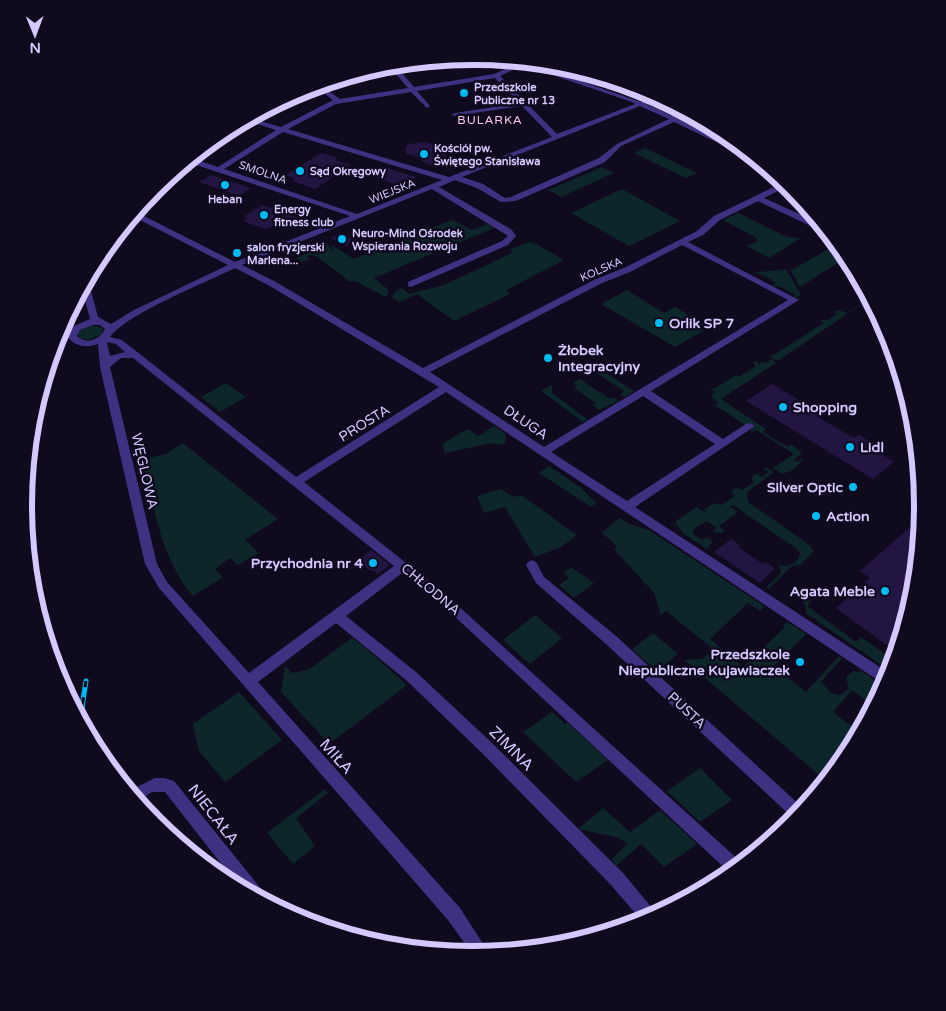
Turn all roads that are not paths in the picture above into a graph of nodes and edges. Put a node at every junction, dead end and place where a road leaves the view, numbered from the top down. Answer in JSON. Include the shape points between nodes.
{"nodes":[{"id":1,"x":514,"y":67,"type":"edge"},
{"id":2,"x":547,"y":71,"type":"edge"},
{"id":3,"x":397,"y":72,"type":"edge"},
{"id":4,"x":496,"y":76,"type":"junction"},
{"id":5,"x":412,"y":89,"type":"junction"},
{"id":6,"x":324,"y":91,"type":"edge"},
{"id":7,"x":337,"y":100,"type":"junction"},
{"id":8,"x":647,"y":101,"type":"edge"},
{"id":9,"x":524,"y":104,"type":"junction"},
{"id":10,"x":641,"y":104,"type":"junction"},
{"id":11,"x":427,"y":106,"type":"dead end"},
{"id":12,"x":455,"y":115,"type":"dead end"},
{"id":13,"x":673,"y":120,"type":"junction"},
{"id":14,"x":257,"y":122,"type":"edge"},
{"id":15,"x":282,"y":129,"type":"junction"},
{"id":16,"x":556,"y":137,"type":"junction"},
{"id":17,"x":721,"y":141,"type":"edge"},
{"id":18,"x":197,"y":162,"type":"edge"},
{"id":19,"x":219,"y":169,"type":"junction"},
{"id":20,"x":453,"y":179,"type":"junction"},
{"id":21,"x":434,"y":186,"type":"junction"},
{"id":22,"x":778,"y":188,"type":"edge"},
{"id":23,"x":758,"y":198,"type":"junction"},
{"id":24,"x":140,"y":217,"type":"edge"},
{"id":25,"x":357,"y":217,"type":"junction"},
{"id":26,"x":810,"y":222,"type":"edge"},
{"id":27,"x":682,"y":242,"type":"junction"},
{"id":28,"x":234,"y":265,"type":"junction"},
{"id":29,"x":411,"y":284,"type":"dead end"},
{"id":30,"x":87,"y":294,"type":"edge"},
{"id":31,"x":88,"y":300,"type":"junction"},
{"id":32,"x":103,"y":324,"type":"junction"},
{"id":33,"x":80,"y":326,"type":"junction"},
{"id":34,"x":103,"y":338,"type":"junction"},
{"id":35,"x":87,"y":343,"type":"junction"},
{"id":36,"x":135,"y":354,"type":"junction"},
{"id":37,"x":104,"y":364,"type":"junction"},
{"id":38,"x":423,"y":372,"type":"junction"},
{"id":39,"x":447,"y":387,"type":"junction"},
{"id":40,"x":644,"y":391,"type":"junction"},
{"id":41,"x":750,"y":426,"type":"dead end"},
{"id":42,"x":722,"y":444,"type":"junction"},
{"id":43,"x":543,"y":452,"type":"junction"},
{"id":44,"x":296,"y":482,"type":"junction"},
{"id":45,"x":627,"y":507,"type":"junction"},
{"id":46,"x":532,"y":565,"type":"dead end"},
{"id":47,"x":403,"y":566,"type":"junction"},
{"id":48,"x":163,"y":585,"type":"joint"},
{"id":49,"x":337,"y":616,"type":"junction"},
{"id":50,"x":880,"y":674,"type":"edge"},
{"id":51,"x":248,"y":682,"type":"junction"},
{"id":52,"x":139,"y":792,"type":"edge"},
{"id":53,"x":792,"y":809,"type":"edge"},
{"id":54,"x":730,"y":863,"type":"edge"},
{"id":55,"x":245,"y":882,"type":"edge"},
{"id":56,"x":644,"y":911,"type":"edge"},
{"id":57,"x":476,"y":946,"type":"edge"}],
"edges":[{"from":1,"to":4,"type":"street"},
{"from":2,"to":10,"type":"street"},
{"from":3,"to":5,"type":"street"},
{"from":4,"to":5,"type":"street"},
{"from":4,"to":9,"type":"street"},
{"from":5,"to":7,"type":"street"},
{"from":5,"to":11,"type":"street"},
{"from":6,"to":7,"type":"street"},
{"from":7,"to":15,"type":"street"},
{"from":8,"to":10,"type":"street","name":"WIEJSKA"},
{"from":9,"to":12,"type":"street"},
{"from":9,"to":16,"type":"street"},
{"from":10,"to":13,"type":"street"},
{"from":10,"to":16,"type":"street","name":"WIEJSKA"},
{"from":13,"to":17,"type":"street"},
{"from":13,"to":20,"type":"street","via":[[619,144],[602,160],[513,199],[504,200],[480,186]]},
{"from":14,"to":15,"type":"street"},
{"from":15,"to":19,"type":"street"},
{"from":15,"to":20,"type":"street"},
{"from":16,"to":20,"type":"street","name":"WIEJSKA"},
{"from":18,"to":19,"type":"street","name":"SMOLNA"},
{"from":19,"to":25,"type":"street","name":"SMOLNA"},
{"from":20,"to":21,"type":"street","name":"WIEJSKA"},
{"from":21,"to":25,"type":"street","name":"WIEJSKA"},
{"from":21,"to":29,"type":"street","via":[[512,236],[504,243]]},
{"from":22,"to":23,"type":"street","name":"KOLSKA"},
{"from":23,"to":26,"type":"street"},
{"from":23,"to":27,"type":"street","name":"KOLSKA","via":[[717,218],[700,233]]},
{"from":24,"to":28,"type":"street","name":"DŁUGA"},
{"from":25,"to":28,"type":"street","name":"WIEJSKA"},
{"from":27,"to":38,"type":"street","name":"KOLSKA"},
{"from":27,"to":40,"type":"street","via":[[794,300]]},
{"from":28,"to":32,"type":"street","name":"WIEJSKA","via":[[137,312]]},
{"from":28,"to":38,"type":"street","name":"DŁUGA","via":[[298,297]]},
{"from":30,"to":31,"type":"street"},
{"from":31,"to":32,"type":"street","via":[[94,318]]},
{"from":31,"to":33,"type":"street"},
{"from":32,"to":33,"type":"street"},
{"from":32,"to":34,"type":"street"},
{"from":33,"to":35,"type":"street","via":[[72,338]]},
{"from":34,"to":35,"type":"street"},
{"from":34,"to":36,"type":"street","name":"CHŁODNA","via":[[117,340]]},
{"from":34,"to":37,"type":"street","name":"WĘGLOWA"},
{"from":35,"to":37,"type":"street","via":[[94,347]]},
{"from":36,"to":37,"type":"street","via":[[115,357]]},
{"from":36,"to":44,"type":"street","name":"CHŁODNA"},
{"from":37,"to":48,"type":"street","name":"WĘGLOWA","via":[[151,564]]},
{"from":38,"to":39,"type":"street","name":"DŁUGA"},
{"from":39,"to":43,"type":"street","name":"DŁUGA"},
{"from":39,"to":44,"type":"street","name":"PROSTA"},
{"from":40,"to":42,"type":"street"},
{"from":40,"to":43,"type":"street"},
{"from":41,"to":42,"type":"street"},
{"from":42,"to":45,"type":"street"},
{"from":43,"to":45,"type":"street","name":"DŁUGA"},
{"from":44,"to":47,"type":"street","name":"CHŁODNA"},
{"from":45,"to":50,"type":"street","name":"DŁUGA"},
{"from":46,"to":53,"type":"street","name":"PUSTA","via":[[540,580],[611,640]]},
{"from":47,"to":49,"type":"street"},
{"from":47,"to":54,"type":"street","name":"CHŁODNA","via":[[477,628]]},
{"from":48,"to":51,"type":"street","name":"MIŁA"},
{"from":49,"to":51,"type":"street"},
{"from":49,"to":56,"type":"street","name":"ZIMNA","via":[[411,676],[486,747],[617,879]]},
{"from":51,"to":57,"type":"street","name":"MIŁA","via":[[454,914]]},
{"from":52,"to":55,"type":"street","name":"NIECAŁA","via":[[160,783],[169,786]]}]}
